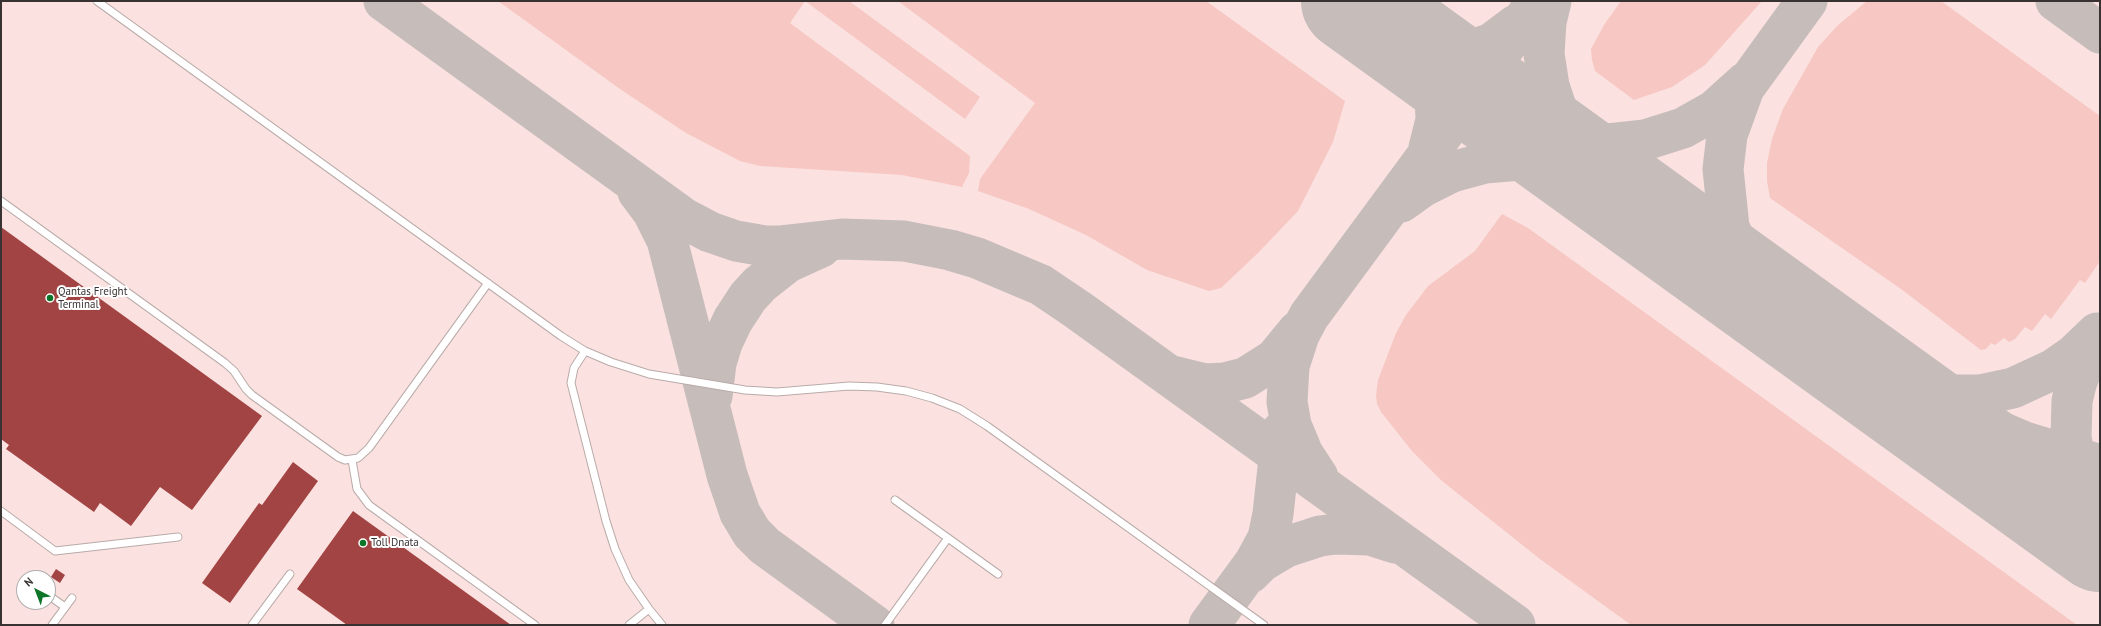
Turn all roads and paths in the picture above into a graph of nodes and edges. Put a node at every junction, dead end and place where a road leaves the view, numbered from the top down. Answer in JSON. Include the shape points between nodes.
{"nodes":[{"id":1,"x":97,"y":1,"type":"edge"},
{"id":2,"x":1,"y":201,"type":"edge"},
{"id":3,"x":488,"y":283,"type":"junction"},
{"id":4,"x":585,"y":351,"type":"junction"},
{"id":5,"x":352,"y":460,"type":"junction"},
{"id":6,"x":895,"y":500,"type":"dead end"},
{"id":7,"x":1,"y":511,"type":"edge"},
{"id":8,"x":178,"y":537,"type":"dead end"},
{"id":9,"x":948,"y":538,"type":"junction"},
{"id":10,"x":290,"y":574,"type":"dead end"},
{"id":11,"x":998,"y":574,"type":"dead end"},
{"id":12,"x":72,"y":598,"type":"dead end"},
{"id":13,"x":56,"y":601,"type":"edge"},
{"id":14,"x":65,"y":607,"type":"junction"},
{"id":15,"x":649,"y":610,"type":"junction"},
{"id":16,"x":52,"y":625,"type":"edge"},
{"id":17,"x":252,"y":625,"type":"edge"},
{"id":18,"x":534,"y":625,"type":"edge"},
{"id":19,"x":629,"y":625,"type":"edge"},
{"id":20,"x":662,"y":625,"type":"edge"},
{"id":21,"x":885,"y":625,"type":"edge"},
{"id":22,"x":1264,"y":625,"type":"edge"}],
"edges":[{"from":1,"to":3,"type":"lane"},
{"from":2,"to":5,"type":"lane","via":[[225,363],[252,395],[338,457]]},
{"from":3,"to":4,"type":"lane"},
{"from":3,"to":5,"type":"lane","via":[[369,448]]},
{"from":4,"to":15,"type":"lane","via":[[574,368],[571,382],[615,549],[629,580]]},
{"from":4,"to":22,"type":"lane","via":[[649,374],[745,390],[777,392],[849,386],[877,387],[906,391],[960,409]]},
{"from":5,"to":18,"type":"lane","via":[[357,489],[369,505]]},
{"from":6,"to":9,"type":"lane"},
{"from":7,"to":8,"type":"lane","via":[[55,551]]},
{"from":9,"to":11,"type":"lane"},
{"from":9,"to":21,"type":"lane"},
{"from":10,"to":17,"type":"lane"},
{"from":12,"to":14,"type":"lane"},
{"from":13,"to":14,"type":"lane"},
{"from":14,"to":16,"type":"lane"},
{"from":15,"to":19,"type":"lane"},
{"from":15,"to":20,"type":"lane"}]}
